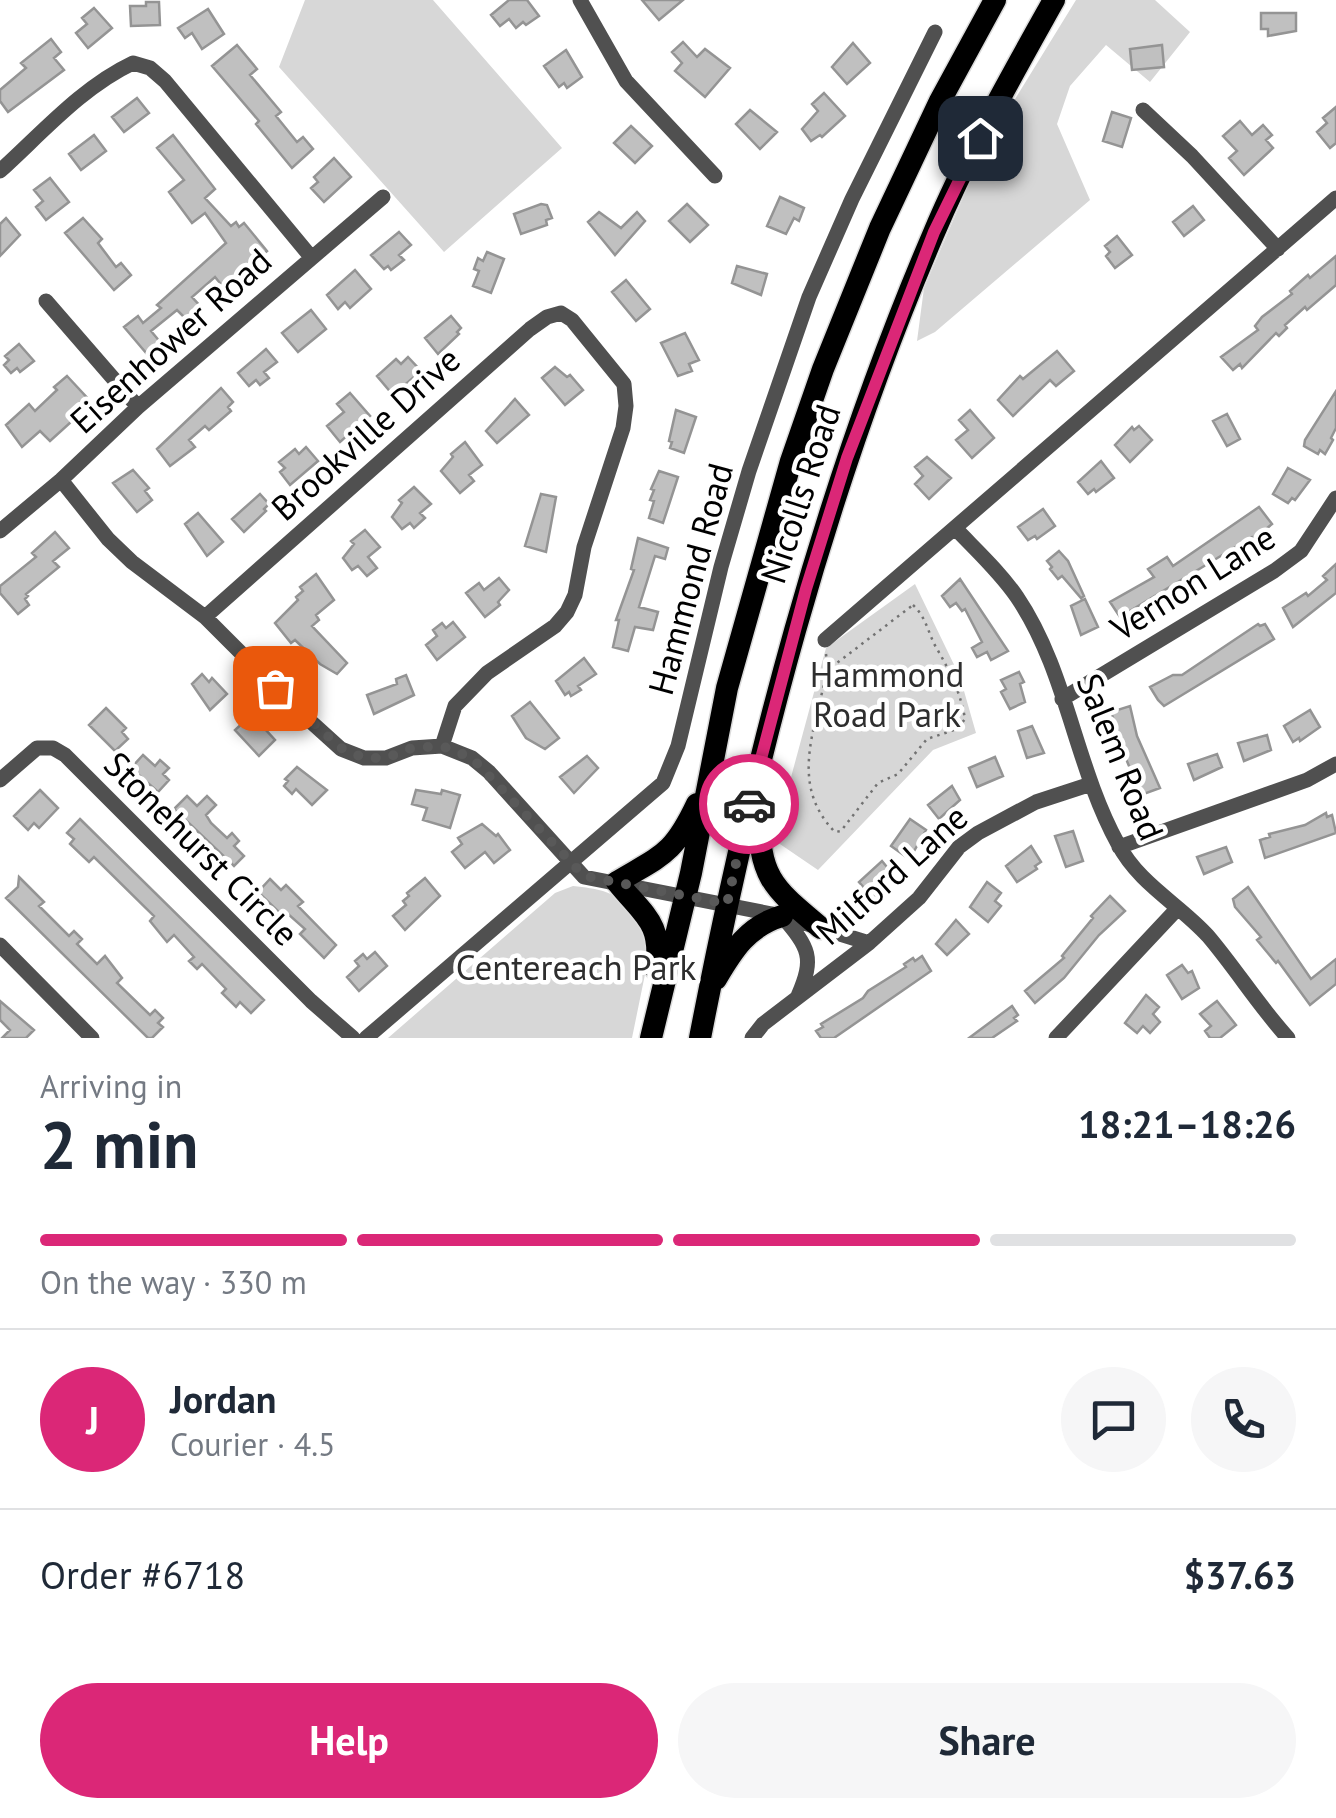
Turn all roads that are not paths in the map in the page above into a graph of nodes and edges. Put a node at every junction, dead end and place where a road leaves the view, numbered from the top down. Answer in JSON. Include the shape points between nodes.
{"nodes":[{"id":1,"x":580,"y":0,"type":"edge"},
{"id":2,"x":995,"y":0,"type":"edge"},
{"id":3,"x":1054,"y":0,"type":"edge"},
{"id":4,"x":935,"y":32,"type":"dead end"},
{"id":5,"x":1144,"y":110,"type":"dead end"},
{"id":6,"x":0,"y":171,"type":"edge"},
{"id":7,"x":715,"y":176,"type":"dead end"},
{"id":8,"x":382,"y":197,"type":"dead end"},
{"id":9,"x":1336,"y":198,"type":"edge"},
{"id":10,"x":1278,"y":249,"type":"junction"},
{"id":11,"x":311,"y":257,"type":"junction"},
{"id":12,"x":46,"y":301,"type":"dead end"},
{"id":13,"x":138,"y":406,"type":"junction"},
{"id":14,"x":61,"y":480,"type":"junction"},
{"id":15,"x":1336,"y":498,"type":"edge"},
{"id":16,"x":956,"y":529,"type":"junction"},
{"id":17,"x":0,"y":530,"type":"edge"},
{"id":18,"x":204,"y":617,"type":"junction"},
{"id":19,"x":825,"y":640,"type":"road end"},
{"id":20,"x":1062,"y":699,"type":"junction"},
{"id":21,"x":442,"y":746,"type":"junction"},
{"id":22,"x":758,"y":764,"type":"junction"},
{"id":23,"x":1336,"y":764,"type":"edge"},
{"id":24,"x":710,"y":779,"type":"junction"},
{"id":25,"x":0,"y":780,"type":"edge"},
{"id":26,"x":1090,"y":784,"type":"junction"},
{"id":27,"x":1119,"y":847,"type":"junction"},
{"id":28,"x":571,"y":863,"type":"junction"},
{"id":29,"x":617,"y":882,"type":"junction"},
{"id":30,"x":684,"y":896,"type":"junction"},
{"id":31,"x":727,"y":904,"type":"junction"},
{"id":32,"x":1177,"y":909,"type":"junction"},
{"id":33,"x":782,"y":916,"type":"junction"},
{"id":34,"x":821,"y":928,"type":"junction"},
{"id":35,"x":869,"y":942,"type":"junction"},
{"id":36,"x":0,"y":946,"type":"edge"},
{"id":37,"x":709,"y":990,"type":"junction"},
{"id":38,"x":798,"y":997,"type":"junction"},
{"id":39,"x":652,"y":1033,"type":"edge"},
{"id":40,"x":92,"y":1038,"type":"edge"},
{"id":41,"x":353,"y":1038,"type":"edge"},
{"id":42,"x":366,"y":1038,"type":"edge"},
{"id":43,"x":700,"y":1038,"type":"edge"},
{"id":44,"x":752,"y":1038,"type":"edge"},
{"id":45,"x":1056,"y":1038,"type":"edge"},
{"id":46,"x":1288,"y":1038,"type":"edge"}],
"edges":[{"from":1,"to":7,"type":"street","via":[[626,81]]},
{"from":2,"to":24,"type":"highway","name":"Nicolls Road","via":[[880,228],[823,370],[790,462],[727,688]]},
{"from":3,"to":22,"type":"highway","name":"Nicolls Road","via":[[934,232],[892,334],[811,570]]},
{"from":4,"to":28,"type":"street","name":"Hammond Road","via":[[809,297],[749,471],[664,783]]},
{"from":5,"to":10,"type":"street"},
{"from":6,"to":11,"type":"street","via":[[91,89],[132,63],[165,81]]},
{"from":8,"to":11,"type":"street","name":"Eisenhower Road"},
{"from":9,"to":10,"type":"street"},
{"from":10,"to":16,"type":"street"},
{"from":11,"to":13,"type":"street","name":"Eisenhower Road"},
{"from":12,"to":13,"type":"street"},
{"from":13,"to":14,"type":"street","name":"Eisenhower Road"},
{"from":14,"to":17,"type":"street","name":"Eisenhower Road"},
{"from":14,"to":18,"type":"street","via":[[132,562]]},
{"from":15,"to":20,"type":"street","name":"Vernon Lane","via":[[1301,551],[1274,572]]},
{"from":16,"to":19,"type":"street"},
{"from":16,"to":20,"type":"street","name":"Salem Road","via":[[1018,598]]},
{"from":18,"to":21,"type":"street","via":[[341,748],[386,758]]},
{"from":18,"to":21,"type":"street","name":"Brookville Drive","via":[[546,316],[561,313],[624,384],[623,428],[567,612],[455,706]]},
{"from":20,"to":26,"type":"street","name":"Salem Road"},
{"from":21,"to":28,"type":"street","via":[[489,772]]},
{"from":22,"to":31,"type":"highway","name":"Nicolls Road"},
{"from":22,"to":34,"type":"highway","via":[[759,849],[766,871],[785,898]]},
{"from":23,"to":27,"type":"street"},
{"from":24,"to":29,"type":"highway","via":[[676,844]]},
{"from":24,"to":30,"type":"highway","name":"Nicolls Road"},
{"from":25,"to":41,"type":"street","name":"Stonehurst Circle","via":[[37,748],[65,755]]},
{"from":26,"to":27,"type":"street","name":"Salem Road"},
{"from":26,"to":35,"type":"street","name":"Milford Lane","via":[[1036,802],[978,833]]},
{"from":27,"to":32,"type":"street","name":"Salem Road"},
{"from":28,"to":29,"type":"street","via":[[584,876]]},
{"from":28,"to":42,"type":"street","name":"Hammond Road"},
{"from":29,"to":30,"type":"street"},
{"from":29,"to":39,"type":"highway","via":[[652,921],[659,946]]},
{"from":30,"to":31,"type":"street"},
{"from":30,"to":39,"type":"highway","name":"Nicolls Road"},
{"from":31,"to":33,"type":"street"},
{"from":31,"to":37,"type":"highway","name":"Nicolls Road"},
{"from":32,"to":45,"type":"street"},
{"from":32,"to":46,"type":"street","name":"Salem Road","via":[[1210,938]]},
{"from":33,"to":34,"type":"street"},
{"from":33,"to":37,"type":"highway","via":[[744,937]]},
{"from":33,"to":38,"type":"street","via":[[808,952]]},
{"from":34,"to":35,"type":"street"},
{"from":35,"to":38,"type":"street","name":"Milford Lane"},
{"from":36,"to":40,"type":"street"},
{"from":37,"to":43,"type":"highway","name":"Nicolls Road"},
{"from":38,"to":44,"type":"street","name":"Milford Lane"}]}
